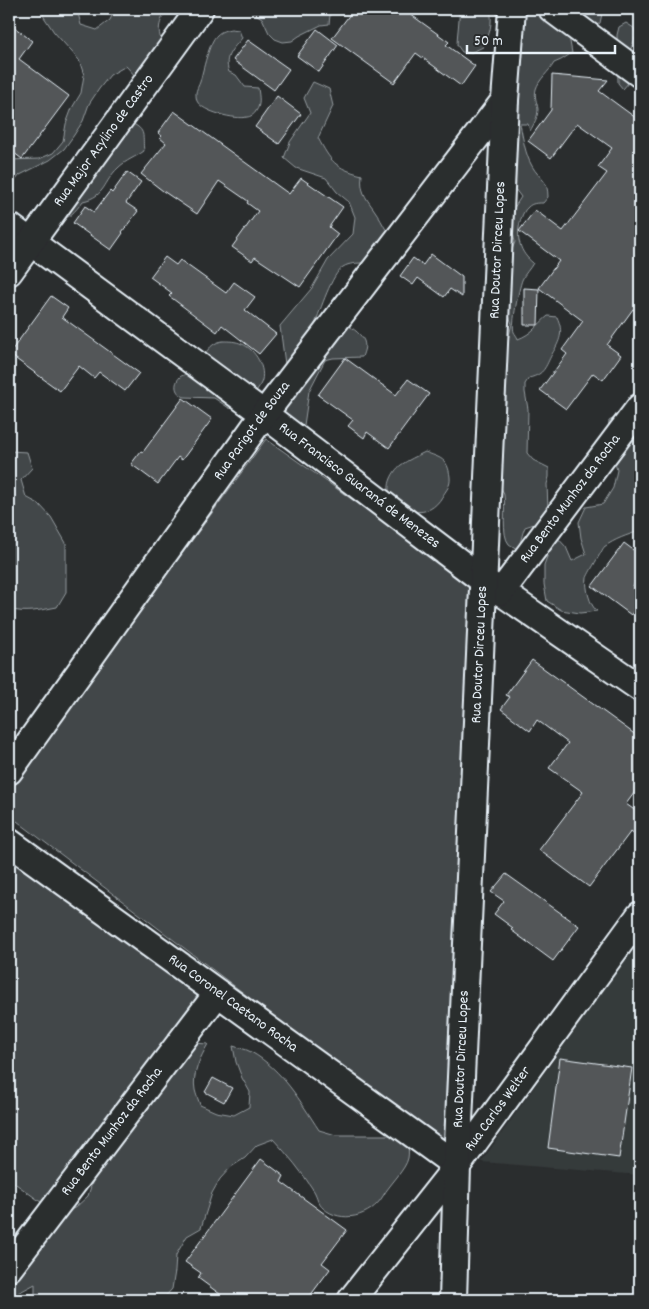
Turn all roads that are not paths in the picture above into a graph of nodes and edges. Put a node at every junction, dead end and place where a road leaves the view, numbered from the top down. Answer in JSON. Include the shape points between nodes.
{"nodes":[{"id":1,"x":200,"y":9,"type":"edge"},
{"id":2,"x":512,"y":9,"type":"edge"},
{"id":3,"x":560,"y":11,"type":"edge"},
{"id":4,"x":640,"y":74,"type":"edge"},
{"id":5,"x":505,"y":100,"type":"junction"},
{"id":6,"x":9,"y":226,"type":"edge"},
{"id":7,"x":31,"y":242,"type":"junction"},
{"id":8,"x":9,"y":272,"type":"edge"},
{"id":9,"x":640,"y":407,"type":"edge"},
{"id":10,"x":264,"y":414,"type":"junction"},
{"id":11,"x":493,"y":586,"type":"junction"},
{"id":12,"x":640,"y":688,"type":"edge"},
{"id":13,"x":9,"y":771,"type":"edge"},
{"id":14,"x":9,"y":842,"type":"edge"},
{"id":15,"x":640,"y":915,"type":"edge"},
{"id":16,"x":217,"y":994,"type":"junction"},
{"id":17,"x":457,"y":1166,"type":"junction"},
{"id":18,"x":9,"y":1268,"type":"edge"},
{"id":19,"x":351,"y":1300,"type":"edge"},
{"id":20,"x":453,"y":1300,"type":"edge"}],
"edges":[{"from":1,"to":7,"type":"street","name":"Rua Major Acylino de Castro"},
{"from":2,"to":5,"type":"street","name":"Rua Doutor Dirceu Lopes"},
{"from":3,"to":4,"type":"street"},
{"from":5,"to":10,"type":"street","name":"Rua Parigot de Souza"},
{"from":5,"to":11,"type":"street","name":"Rua Doutor Dirceu Lopes"},
{"from":6,"to":7,"type":"street","name":"Rua Francisco Guaraná de Menezes"},
{"from":7,"to":8,"type":"street","name":"Rua Major Acylino de Castro"},
{"from":7,"to":10,"type":"street","name":"Rua Francisco Guaraná de Menezes"},
{"from":9,"to":11,"type":"street","name":"Rua Bento Munhoz da Rocha"},
{"from":10,"to":11,"type":"street","name":"Rua Francisco Guaraná de Menezes"},
{"from":10,"to":13,"type":"street","name":"Rua Parigot de Souza"},
{"from":11,"to":12,"type":"street","name":"Rua Francisco Guaraná de Menezes"},
{"from":11,"to":17,"type":"street","name":"Rua Doutor Dirceu Lopes"},
{"from":14,"to":16,"type":"street","name":"Rua Coronel Caetano Rocha"},
{"from":15,"to":17,"type":"street","name":"Rua Carlos Welter"},
{"from":16,"to":17,"type":"street","name":"Rua Coronel Caetano Rocha"},
{"from":16,"to":18,"type":"street","name":"Rua Bento Munhoz da Rocha"},
{"from":17,"to":19,"type":"street","name":"Rua Carlos Welter"},
{"from":17,"to":20,"type":"street","name":"Rua Doutor Dirceu Lopes"}]}
